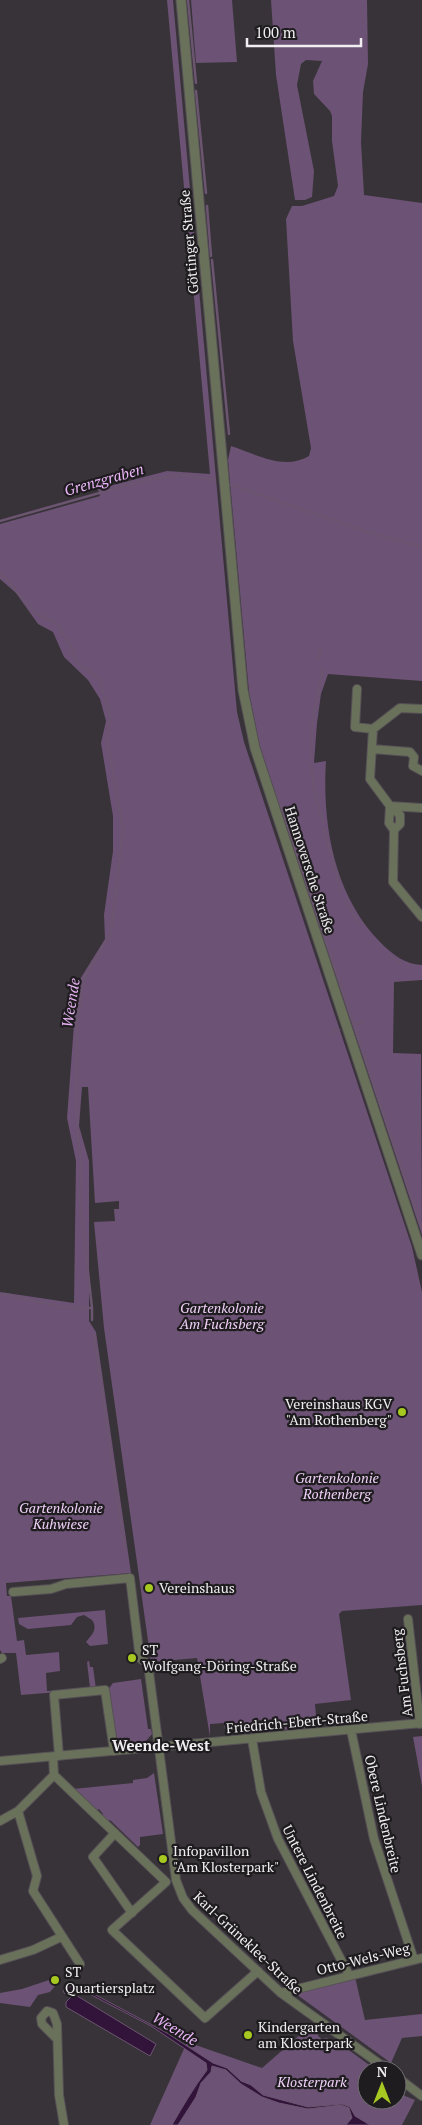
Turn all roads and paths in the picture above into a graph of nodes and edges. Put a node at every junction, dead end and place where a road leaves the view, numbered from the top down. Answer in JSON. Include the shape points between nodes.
{"nodes":[{"id":1,"x":181,"y":0,"type":"edge"},
{"id":2,"x":225,"y":482,"type":"joint"},
{"id":3,"x":357,"y":690,"type":"dead end"},
{"id":4,"x":422,"y":709,"type":"edge"},
{"id":5,"x":374,"y":729,"type":"junction"},
{"id":6,"x":372,"y":749,"type":"junction"},
{"id":7,"x":422,"y":771,"type":"edge"},
{"id":8,"x":390,"y":806,"type":"junction"},
{"id":9,"x":422,"y":808,"type":"edge"},
{"id":10,"x":422,"y":917,"type":"edge"},
{"id":11,"x":422,"y":1255,"type":"edge"},
{"id":12,"x":13,"y":1592,"type":"dead end"},
{"id":13,"x":408,"y":1618,"type":"dead end"},
{"id":14,"x":421,"y":1724,"type":"edge"},
{"id":15,"x":351,"y":1730,"type":"junction"},
{"id":16,"x":252,"y":1739,"type":"junction"},
{"id":17,"x":160,"y":1747,"type":"junction"},
{"id":18,"x":114,"y":1751,"type":"junction"},
{"id":19,"x":56,"y":1756,"type":"junction"},
{"id":20,"x":0,"y":1761,"type":"edge"},
{"id":21,"x":54,"y":1775,"type":"junction"},
{"id":22,"x":18,"y":1811,"type":"junction"},
{"id":23,"x":0,"y":1821,"type":"edge"},
{"id":24,"x":115,"y":1833,"type":"junction"},
{"id":25,"x":176,"y":1880,"type":"junction"},
{"id":26,"x":166,"y":1882,"type":"junction"},
{"id":27,"x":132,"y":1913,"type":"junction"},
{"id":28,"x":61,"y":1936,"type":"junction"},
{"id":29,"x":418,"y":1959,"type":"edge"},
{"id":30,"x":0,"y":1960,"type":"edge"},
{"id":31,"x":80,"y":1964,"type":"dead end"},
{"id":32,"x":258,"y":1971,"type":"junction"},
{"id":33,"x":349,"y":1975,"type":"junction"},
{"id":34,"x":281,"y":1993,"type":"junction"},
{"id":35,"x":58,"y":2039,"type":"junction"},
{"id":36,"x":374,"y":2060,"type":"edge"},
{"id":37,"x":407,"y":2085,"type":"edge"},
{"id":38,"x":422,"y":2096,"type":"edge"},
{"id":39,"x":64,"y":2125,"type":"edge"}],
"edges":[{"from":1,"to":2,"type":"street","name":"Göttinger Straße"},
{"from":2,"to":11,"type":"street","name":"Hannoversche Straße","via":[[243,690],[255,748]]},
{"from":3,"to":5,"type":"street","via":[[354,727]]},
{"from":4,"to":5,"type":"street","via":[[400,708]]},
{"from":5,"to":6,"type":"street"},
{"from":6,"to":7,"type":"street","via":[[410,752],[414,757],[413,766]]},
{"from":6,"to":8,"type":"street","via":[[370,780]]},
{"from":8,"to":9,"type":"street"},
{"from":8,"to":10,"type":"street","via":[[389,823],[394,830],[392,882]]},
{"from":12,"to":17,"type":"street","name":"Karl-Grüneklee-Straße","via":[[130,1578],[139,1651],[141,1659],[148,1664]]},
{"from":13,"to":14,"type":"street","name":"Am Fuchsberg"},
{"from":14,"to":15,"type":"street","name":"Friedrich-Ebert-Straße"},
{"from":15,"to":16,"type":"street","name":"Friedrich-Ebert-Straße"},
{"from":15,"to":29,"type":"street","name":"Obere Lindenbreite","via":[[374,1840]]},
{"from":16,"to":17,"type":"street","name":"Friedrich-Ebert-Straße"},
{"from":16,"to":33,"type":"street","name":"Untere Lindenbreite","via":[[261,1792],[278,1839]]},
{"from":17,"to":18,"type":"street","name":"Friedrich-Ebert-Straße"},
{"from":17,"to":25,"type":"street","name":"Karl-Grüneklee-Straße"},
{"from":18,"to":19,"type":"street","name":"Friedrich-Ebert-Straße"},
{"from":18,"to":19,"type":"street","via":[[105,1690],[54,1695]]},
{"from":19,"to":20,"type":"street","name":"Friedrich-Ebert-Straße"},
{"from":19,"to":21,"type":"street"},
{"from":21,"to":22,"type":"street"},
{"from":21,"to":24,"type":"street"},
{"from":22,"to":23,"type":"street"},
{"from":22,"to":28,"type":"street","via":[[37,1876],[33,1891]]},
{"from":24,"to":26,"type":"street"},
{"from":24,"to":27,"type":"street","via":[[93,1857]]},
{"from":25,"to":26,"type":"street"},
{"from":25,"to":32,"type":"street","name":"Karl-Grüneklee-Straße","via":[[192,1910]]},
{"from":26,"to":27,"type":"street"},
{"from":27,"to":32,"type":"street","via":[[112,1930],[205,2018]]},
{"from":28,"to":30,"type":"street","via":[[25,1953]]},
{"from":28,"to":31,"type":"street"},
{"from":29,"to":33,"type":"street","name":"Otto-Wels-Weg"},
{"from":32,"to":34,"type":"street","name":"Karl-Grüneklee-Straße"},
{"from":33,"to":34,"type":"street","name":"Otto-Wels-Weg"},
{"from":34,"to":36,"type":"street","name":"Karl-Grüneklee-Straße"},
{"from":35,"to":35,"type":"street","via":[[41,2021],[45,2012],[51,2012],[57,2020]]},
{"from":35,"to":39,"type":"street","via":[[59,2095]]},
{"from":37,"to":38,"type":"street"}]}
